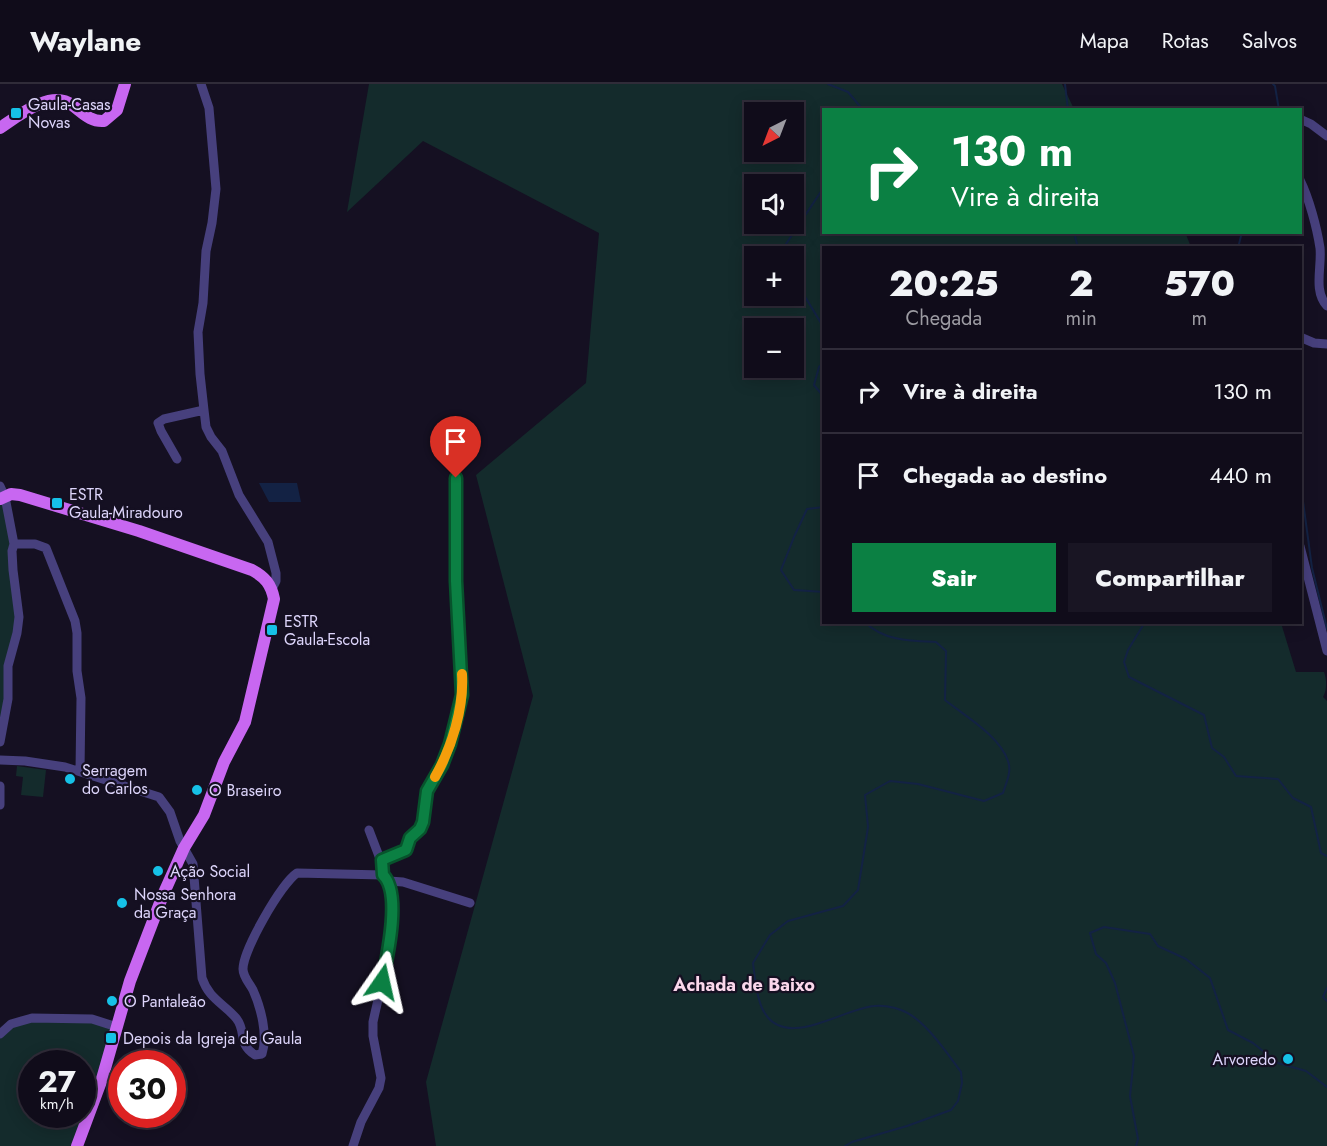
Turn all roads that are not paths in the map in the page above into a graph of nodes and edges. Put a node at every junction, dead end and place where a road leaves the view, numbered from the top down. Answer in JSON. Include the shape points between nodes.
{"nodes":[{"id":1,"x":125,"y":84,"type":"edge"},
{"id":2,"x":201,"y":84,"type":"edge"},
{"id":3,"x":1302,"y":120,"type":"edge"},
{"id":4,"x":0,"y":128,"type":"edge"},
{"id":5,"x":1327,"y":136,"type":"edge"},
{"id":6,"x":1302,"y":185,"type":"edge"},
{"id":7,"x":1327,"y":306,"type":"edge"},
{"id":8,"x":1302,"y":338,"type":"edge"},
{"id":9,"x":1327,"y":344,"type":"edge"},
{"id":10,"x":204,"y":410,"type":"junction"},
{"id":11,"x":177,"y":459,"type":"dead end"},
{"id":12,"x":456,"y":478,"type":"dead end"},
{"id":13,"x":2,"y":494,"type":"edge"},
{"id":14,"x":14,"y":543,"type":"junction"},
{"id":15,"x":1302,"y":554,"type":"edge"},
{"id":16,"x":272,"y":590,"type":"junction"},
{"id":17,"x":1327,"y":651,"type":"edge"},
{"id":18,"x":0,"y":742,"type":"edge"},
{"id":19,"x":0,"y":760,"type":"edge"},
{"id":20,"x":80,"y":771,"type":"junction"},
{"id":21,"x":0,"y":786,"type":"edge"},
{"id":22,"x":0,"y":805,"type":"edge"},
{"id":23,"x":369,"y":830,"type":"dead end"},
{"id":24,"x":184,"y":848,"type":"junction"},
{"id":25,"x":382,"y":860,"type":"junction"},
{"id":26,"x":386,"y":878,"type":"junction"},
{"id":27,"x":470,"y":903,"type":"dead end"},
{"id":28,"x":117,"y":1027,"type":"junction"},
{"id":29,"x":0,"y":1034,"type":"edge"},
{"id":30,"x":77,"y":1146,"type":"edge"},
{"id":31,"x":354,"y":1146,"type":"edge"}],
"edges":[{"from":1,"to":4,"type":"main road","via":[[117,110],[104,121],[90,119],[57,99]]},
{"from":2,"to":10,"type":"street","via":[[208,108],[216,189],[198,332]]},
{"from":3,"to":5,"type":"street"},
{"from":6,"to":7,"type":"street","via":[[1320,246],[1320,294]]},
{"from":8,"to":9,"type":"street"},
{"from":10,"to":11,"type":"street","via":[[158,423]]},
{"from":10,"to":16,"type":"street","via":[[206,426],[224,456],[239,495],[268,542],[276,573]]},
{"from":12,"to":25,"type":"street","via":[[462,695],[450,744],[427,791],[420,829],[410,838],[406,850]]},
{"from":13,"to":14,"type":"street"},
{"from":13,"to":16,"type":"main road","via":[[20,495],[231,563],[260,574]]},
{"from":14,"to":18,"type":"street","via":[[19,626],[8,666],[8,699]]},
{"from":14,"to":20,"type":"street","via":[[35,543],[46,548],[75,621],[81,698]]},
{"from":15,"to":17,"type":"street"},
{"from":16,"to":24,"type":"main road","via":[[273,608],[244,722],[204,815]]},
{"from":19,"to":20,"type":"street"},
{"from":20,"to":24,"type":"street","via":[[159,797],[170,812]]},
{"from":21,"to":22,"type":"street"},
{"from":23,"to":25,"type":"street"},
{"from":24,"to":26,"type":"street","via":[[193,864],[202,978],[207,991],[236,1018],[243,1043],[255,1055],[262,1054],[264,1048],[260,1009],[243,969],[265,917],[284,886],[297,873]]},
{"from":24,"to":28,"type":"main road","via":[[130,981]]},
{"from":25,"to":26,"type":"street"},
{"from":26,"to":27,"type":"street"},
{"from":26,"to":31,"type":"street","via":[[392,894],[389,943],[373,1022],[381,1078]]},
{"from":28,"to":29,"type":"street","via":[[92,1019],[32,1018],[11,1024]]},
{"from":28,"to":30,"type":"main road"}]}
